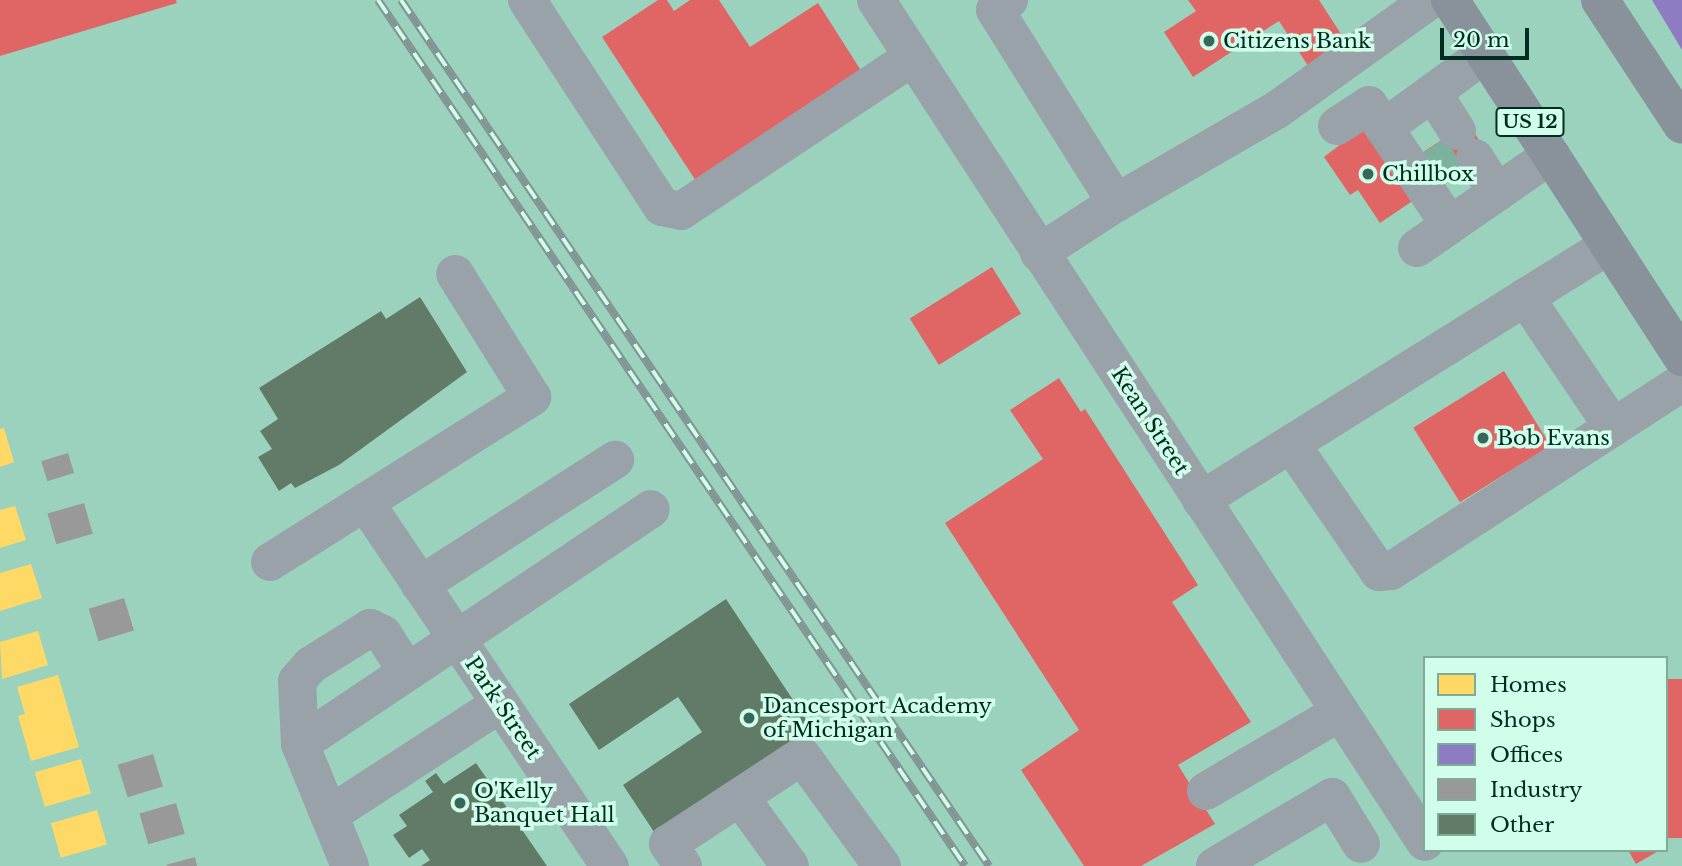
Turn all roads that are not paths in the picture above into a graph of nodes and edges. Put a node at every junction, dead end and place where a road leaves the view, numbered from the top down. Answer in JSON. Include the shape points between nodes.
{"nodes":[{"id":1,"x":527,"y":0,"type":"edge"},
{"id":2,"x":876,"y":0,"type":"edge"},
{"id":3,"x":1430,"y":0,"type":"edge"},
{"id":4,"x":1450,"y":0,"type":"edge"},
{"id":5,"x":1600,"y":0,"type":"edge"},
{"id":6,"x":997,"y":3,"type":"edge"},
{"id":7,"x":1485,"y":54,"type":"junction"},
{"id":8,"x":913,"y":57,"type":"junction"},
{"id":9,"x":1408,"y":111,"type":"junction"},
{"id":10,"x":1682,"y":125,"type":"edge"},
{"id":11,"x":1337,"y":126,"type":"dead end"},
{"id":12,"x":1551,"y":155,"type":"junction"},
{"id":13,"x":1116,"y":204,"type":"junction"},
{"id":14,"x":1473,"y":210,"type":"junction"},
{"id":15,"x":1609,"y":245,"type":"junction"},
{"id":16,"x":1418,"y":248,"type":"dead end"},
{"id":17,"x":1039,"y":253,"type":"junction"},
{"id":18,"x":455,"y":274,"type":"dead end"},
{"id":19,"x":1525,"y":297,"type":"junction"},
{"id":20,"x":1682,"y":357,"type":"edge"},
{"id":21,"x":1682,"y":383,"type":"edge"},
{"id":22,"x":1612,"y":427,"type":"junction"},
{"id":23,"x":1291,"y":444,"type":"junction"},
{"id":24,"x":615,"y":460,"type":"dead end"},
{"id":25,"x":1201,"y":500,"type":"junction"},
{"id":26,"x":365,"y":502,"type":"junction"},
{"id":27,"x":650,"y":509,"type":"dead end"},
{"id":28,"x":270,"y":562,"type":"dead end"},
{"id":29,"x":420,"y":585,"type":"junction"},
{"id":30,"x":456,"y":639,"type":"junction"},
{"id":31,"x":407,"y":672,"type":"junction"},
{"id":32,"x":500,"y":704,"type":"junction"},
{"id":33,"x":1340,"y":712,"type":"junction"},
{"id":34,"x":300,"y":744,"type":"junction"},
{"id":35,"x":1206,"y":791,"type":"dead end"},
{"id":36,"x":740,"y":797,"type":"junction"},
{"id":37,"x":329,"y":815,"type":"junction"},
{"id":38,"x":1416,"y":829,"type":"edge"},
{"id":39,"x":1352,"y":855,"type":"edge"},
{"id":40,"x":349,"y":866,"type":"edge"},
{"id":41,"x":610,"y":866,"type":"edge"},
{"id":42,"x":683,"y":866,"type":"edge"},
{"id":43,"x":790,"y":866,"type":"edge"},
{"id":44,"x":881,"y":866,"type":"edge"},
{"id":45,"x":1214,"y":866,"type":"edge"}],
"edges":[{"from":1,"to":8,"type":"street","via":[[662,207],[681,211]]},
{"from":2,"to":8,"type":"street","name":"Kean Street"},
{"from":3,"to":13,"type":"street","via":[[1278,109]]},
{"from":4,"to":7,"type":"main road","number":"US 12"},
{"from":5,"to":10,"type":"main road"},
{"from":6,"to":13,"type":"street"},
{"from":7,"to":9,"type":"street"},
{"from":7,"to":12,"type":"main road","number":"US 12"},
{"from":8,"to":17,"type":"street","name":"Kean Street"},
{"from":9,"to":11,"type":"street","via":[[1369,105]]},
{"from":9,"to":14,"type":"street"},
{"from":9,"to":14,"type":"street","via":[[1452,154]]},
{"from":12,"to":14,"type":"street"},
{"from":12,"to":15,"type":"main road","number":"US 12"},
{"from":13,"to":17,"type":"street"},
{"from":14,"to":16,"type":"street"},
{"from":15,"to":19,"type":"street"},
{"from":15,"to":20,"type":"main road","number":"US 12"},
{"from":17,"to":25,"type":"street","name":"Kean Street"},
{"from":18,"to":26,"type":"street","via":[[532,397]]},
{"from":19,"to":22,"type":"street"},
{"from":19,"to":23,"type":"street"},
{"from":21,"to":22,"type":"street"},
{"from":22,"to":23,"type":"street","via":[[1391,571],[1379,572]]},
{"from":23,"to":25,"type":"street"},
{"from":24,"to":29,"type":"street"},
{"from":25,"to":33,"type":"street","name":"Kean Street"},
{"from":26,"to":28,"type":"street"},
{"from":26,"to":29,"type":"street","name":"Park Street"},
{"from":27,"to":30,"type":"street"},
{"from":29,"to":30,"type":"street","name":"Park Street"},
{"from":30,"to":31,"type":"street"},
{"from":30,"to":32,"type":"street","name":"Park Street"},
{"from":31,"to":34,"type":"street"},
{"from":31,"to":34,"type":"street","via":[[383,634],[370,628],[311,665],[296,681]]},
{"from":32,"to":37,"type":"street"},
{"from":32,"to":41,"type":"street","name":"Park Street"},
{"from":33,"to":35,"type":"street"},
{"from":33,"to":38,"type":"street","name":"Kean Street"},
{"from":34,"to":37,"type":"street"},
{"from":36,"to":42,"type":"street","via":[[668,845]]},
{"from":36,"to":43,"type":"street"},
{"from":36,"to":44,"type":"street","via":[[802,756]]},
{"from":37,"to":40,"type":"street"},
{"from":38,"to":39,"type":"street"},
{"from":39,"to":45,"type":"street","via":[[1332,797]]}]}
